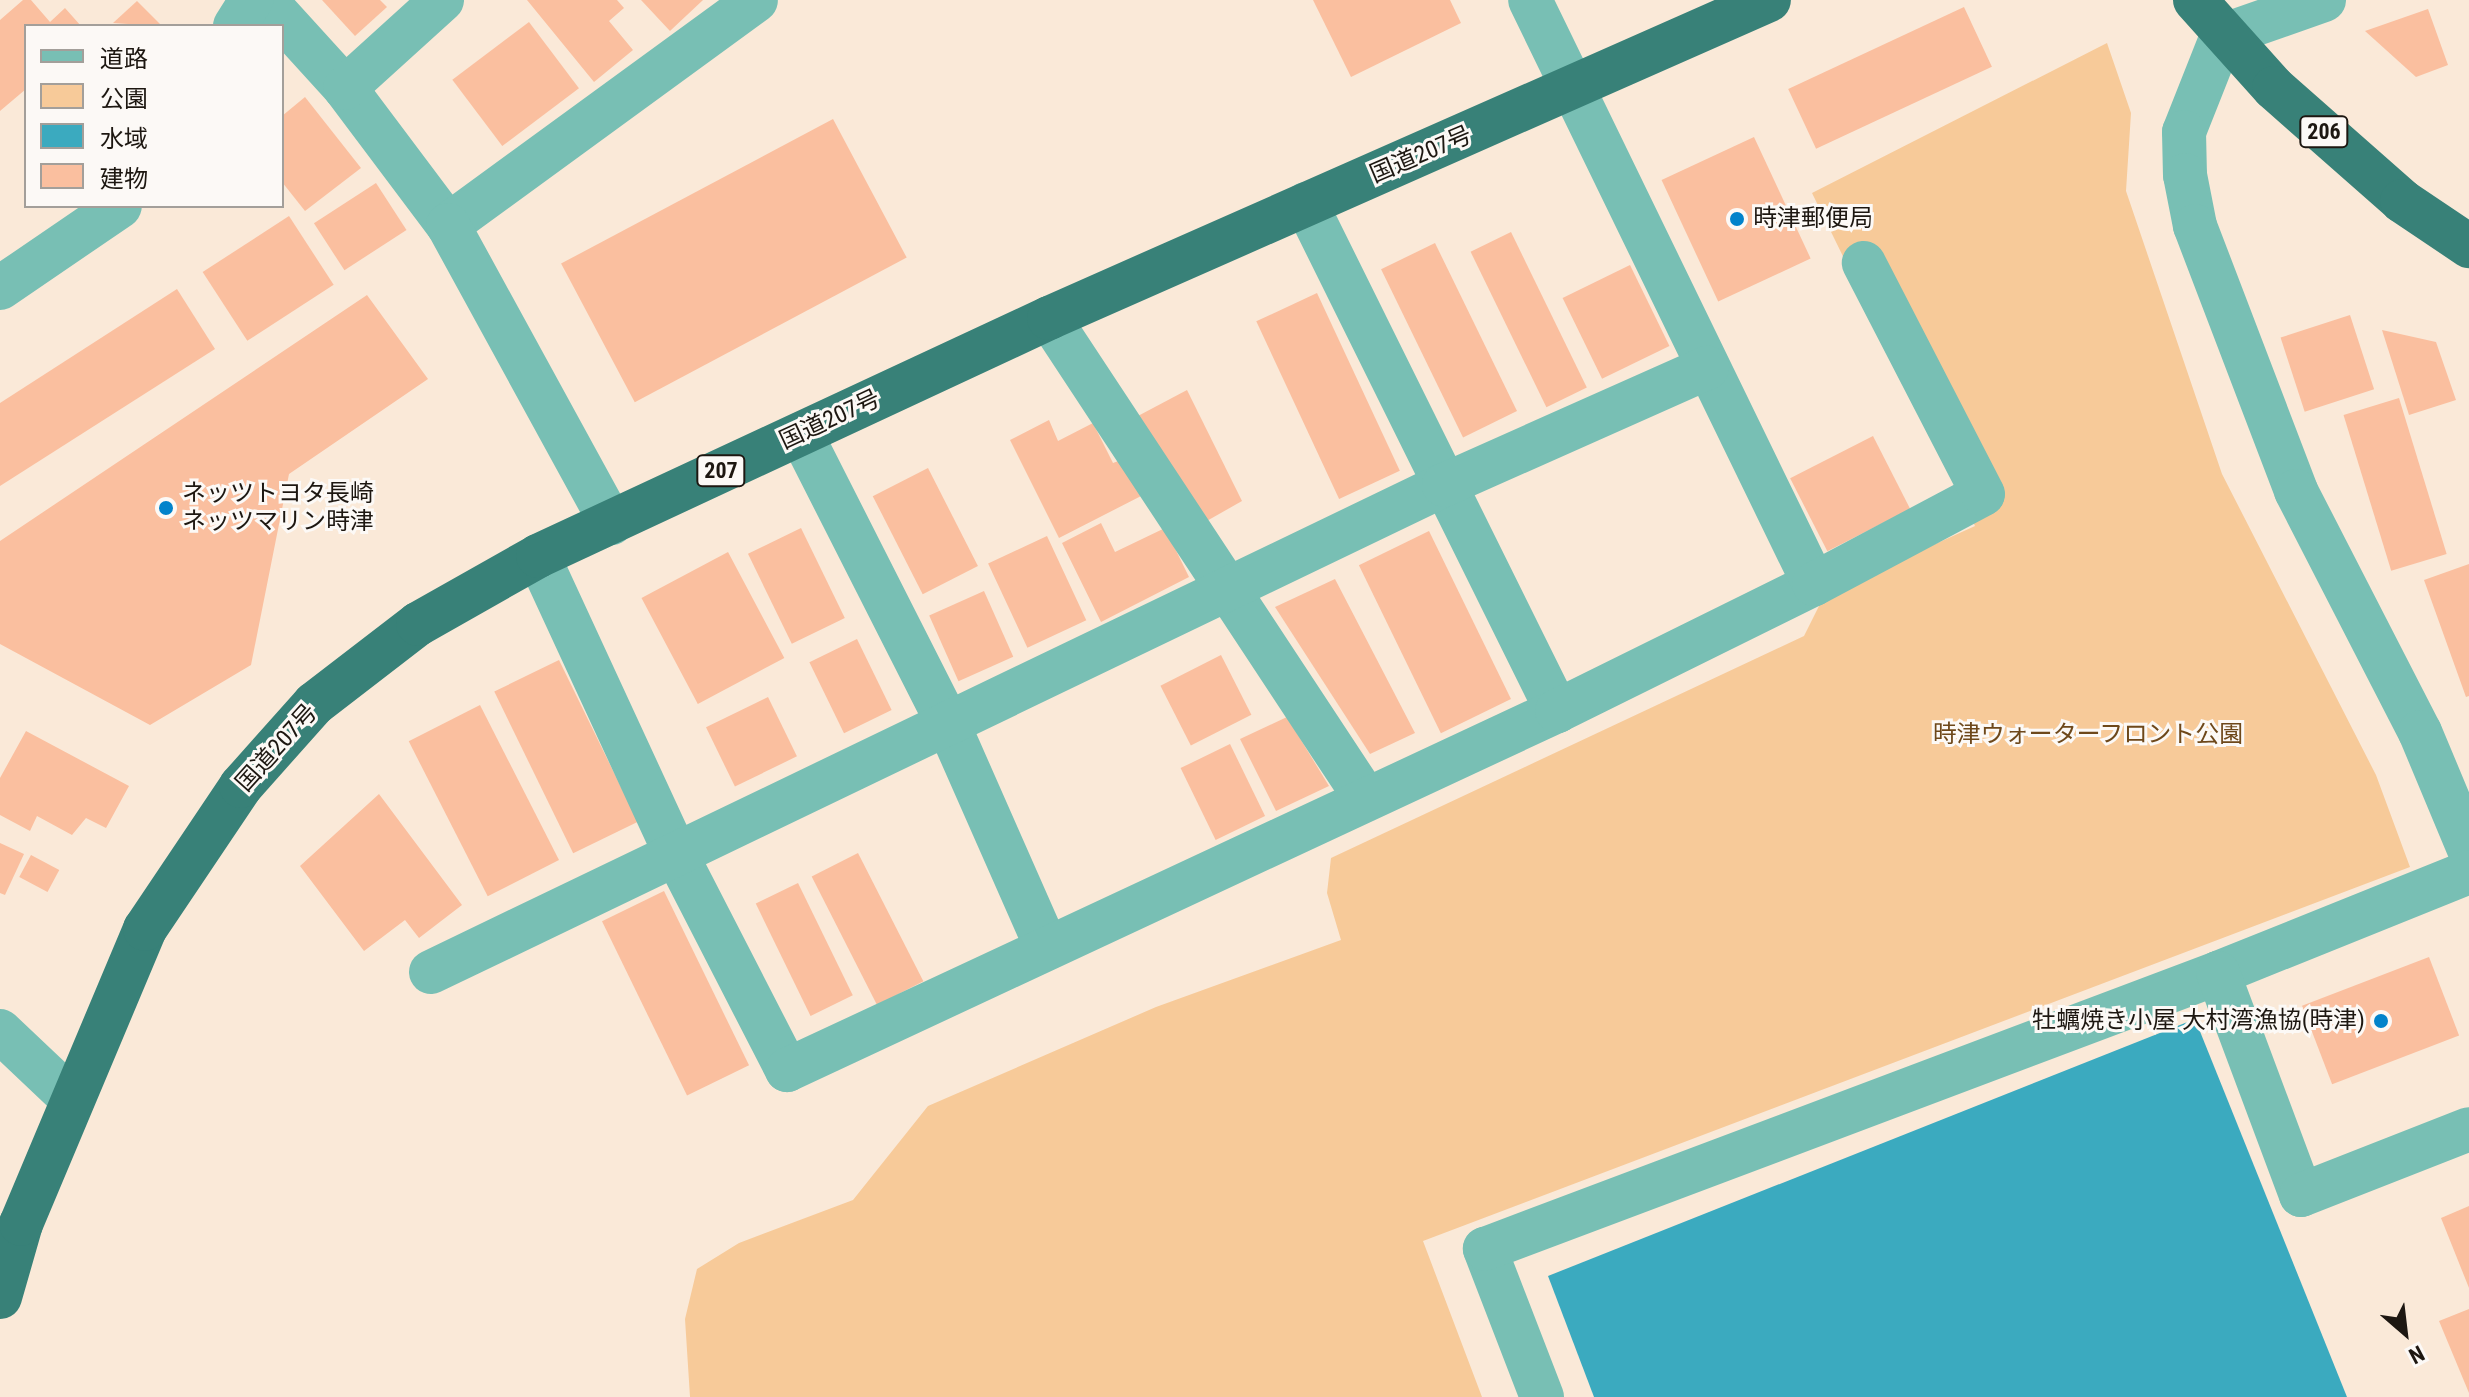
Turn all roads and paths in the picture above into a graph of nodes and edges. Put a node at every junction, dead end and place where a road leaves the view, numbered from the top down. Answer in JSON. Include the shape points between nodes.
{"nodes":[{"id":1,"x":251,"y":0,"type":"edge"},
{"id":2,"x":265,"y":0,"type":"edge"},
{"id":3,"x":442,"y":0,"type":"edge"},
{"id":4,"x":756,"y":0,"type":"edge"},
{"id":5,"x":1530,"y":0,"type":"edge"},
{"id":6,"x":1769,"y":0,"type":"edge"},
{"id":7,"x":2195,"y":0,"type":"edge"},
{"id":8,"x":2324,"y":0,"type":"edge"},
{"id":9,"x":236,"y":24,"type":"edge"},
{"id":10,"x":2222,"y":36,"type":"junction"},
{"id":11,"x":345,"y":88,"type":"junction"},
{"id":12,"x":1576,"y":89,"type":"junction"},
{"id":13,"x":1306,"y":204,"type":"junction"},
{"id":14,"x":117,"y":208,"type":"edge"},
{"id":15,"x":448,"y":225,"type":"junction"},
{"id":16,"x":2469,"y":246,"type":"edge"},
{"id":17,"x":1864,"y":263,"type":"dead end"},
{"id":18,"x":0,"y":288,"type":"edge"},
{"id":19,"x":1049,"y":318,"type":"junction"},
{"id":20,"x":1707,"y":368,"type":"junction"},
{"id":21,"x":801,"y":434,"type":"junction"},
{"id":22,"x":1444,"y":485,"type":"junction"},
{"id":23,"x":611,"y":523,"type":"junction"},
{"id":24,"x":538,"y":556,"type":"junction"},
{"id":25,"x":1814,"y":584,"type":"junction"},
{"id":26,"x":1227,"y":590,"type":"junction"},
{"id":27,"x":1557,"y":711,"type":"junction"},
{"id":28,"x":948,"y":724,"type":"junction"},
{"id":29,"x":1366,"y":799,"type":"junction"},
{"id":30,"x":2469,"y":849,"type":"edge"},
{"id":31,"x":676,"y":854,"type":"junction"},
{"id":32,"x":2469,"y":872,"type":"edge"},
{"id":33,"x":1046,"y":946,"type":"junction"},
{"id":34,"x":431,"y":972,"type":"dead end"},
{"id":35,"x":2218,"y":973,"type":"junction"},
{"id":36,"x":0,"y":1031,"type":"edge"},
{"id":37,"x":73,"y":1100,"type":"junction"},
{"id":38,"x":2469,"y":1129,"type":"edge"},
{"id":39,"x":0,"y":1297,"type":"edge"},
{"id":40,"x":1542,"y":1397,"type":"edge"}],
"edges":[{"from":1,"to":9,"type":"street"},
{"from":2,"to":11,"type":"street"},
{"from":3,"to":11,"type":"street"},
{"from":4,"to":15,"type":"street"},
{"from":5,"to":12,"type":"street"},
{"from":6,"to":12,"type":"highway","name":"国道207号","number":"207"},
{"from":7,"to":10,"type":"highway","number":"206"},
{"from":8,"to":10,"type":"street"},
{"from":10,"to":16,"type":"highway","number":"206","via":[[2402,201]]},
{"from":10,"to":30,"type":"street","via":[[2184,132],[2185,175],[2195,226],[2296,491],[2420,732]]},
{"from":11,"to":15,"type":"street"},
{"from":12,"to":13,"type":"highway","name":"国道207号","number":"207"},
{"from":12,"to":20,"type":"street"},
{"from":13,"to":19,"type":"highway","name":"国道207号","number":"207"},
{"from":13,"to":22,"type":"street"},
{"from":14,"to":18,"type":"street"},
{"from":15,"to":23,"type":"street"},
{"from":17,"to":25,"type":"street","via":[[1983,494]]},
{"from":19,"to":21,"type":"highway","name":"国道207号","number":"207"},
{"from":19,"to":26,"type":"street"},
{"from":20,"to":22,"type":"street"},
{"from":20,"to":25,"type":"street"},
{"from":21,"to":23,"type":"highway","name":"国道207号","number":"207"},
{"from":21,"to":28,"type":"street"},
{"from":22,"to":26,"type":"street"},
{"from":22,"to":27,"type":"street"},
{"from":23,"to":24,"type":"highway","name":"国道207号","number":"207"},
{"from":24,"to":31,"type":"street"},
{"from":24,"to":37,"type":"highway","name":"国道207号","number":"207","via":[[418,624],[314,704],[241,786],[145,929]]},
{"from":25,"to":27,"type":"street"},
{"from":26,"to":28,"type":"street"},
{"from":26,"to":29,"type":"street"},
{"from":27,"to":29,"type":"street"},
{"from":28,"to":31,"type":"street"},
{"from":28,"to":33,"type":"street"},
{"from":29,"to":33,"type":"street"},
{"from":31,"to":33,"type":"street","via":[[787,1070]]},
{"from":31,"to":34,"type":"street"},
{"from":32,"to":35,"type":"street"},
{"from":35,"to":38,"type":"street","via":[[2301,1195]]},
{"from":35,"to":40,"type":"street","via":[[1485,1249]]},
{"from":36,"to":37,"type":"street"},
{"from":37,"to":39,"type":"highway","name":"国道207号","number":"207","via":[[21,1224]]}]}
